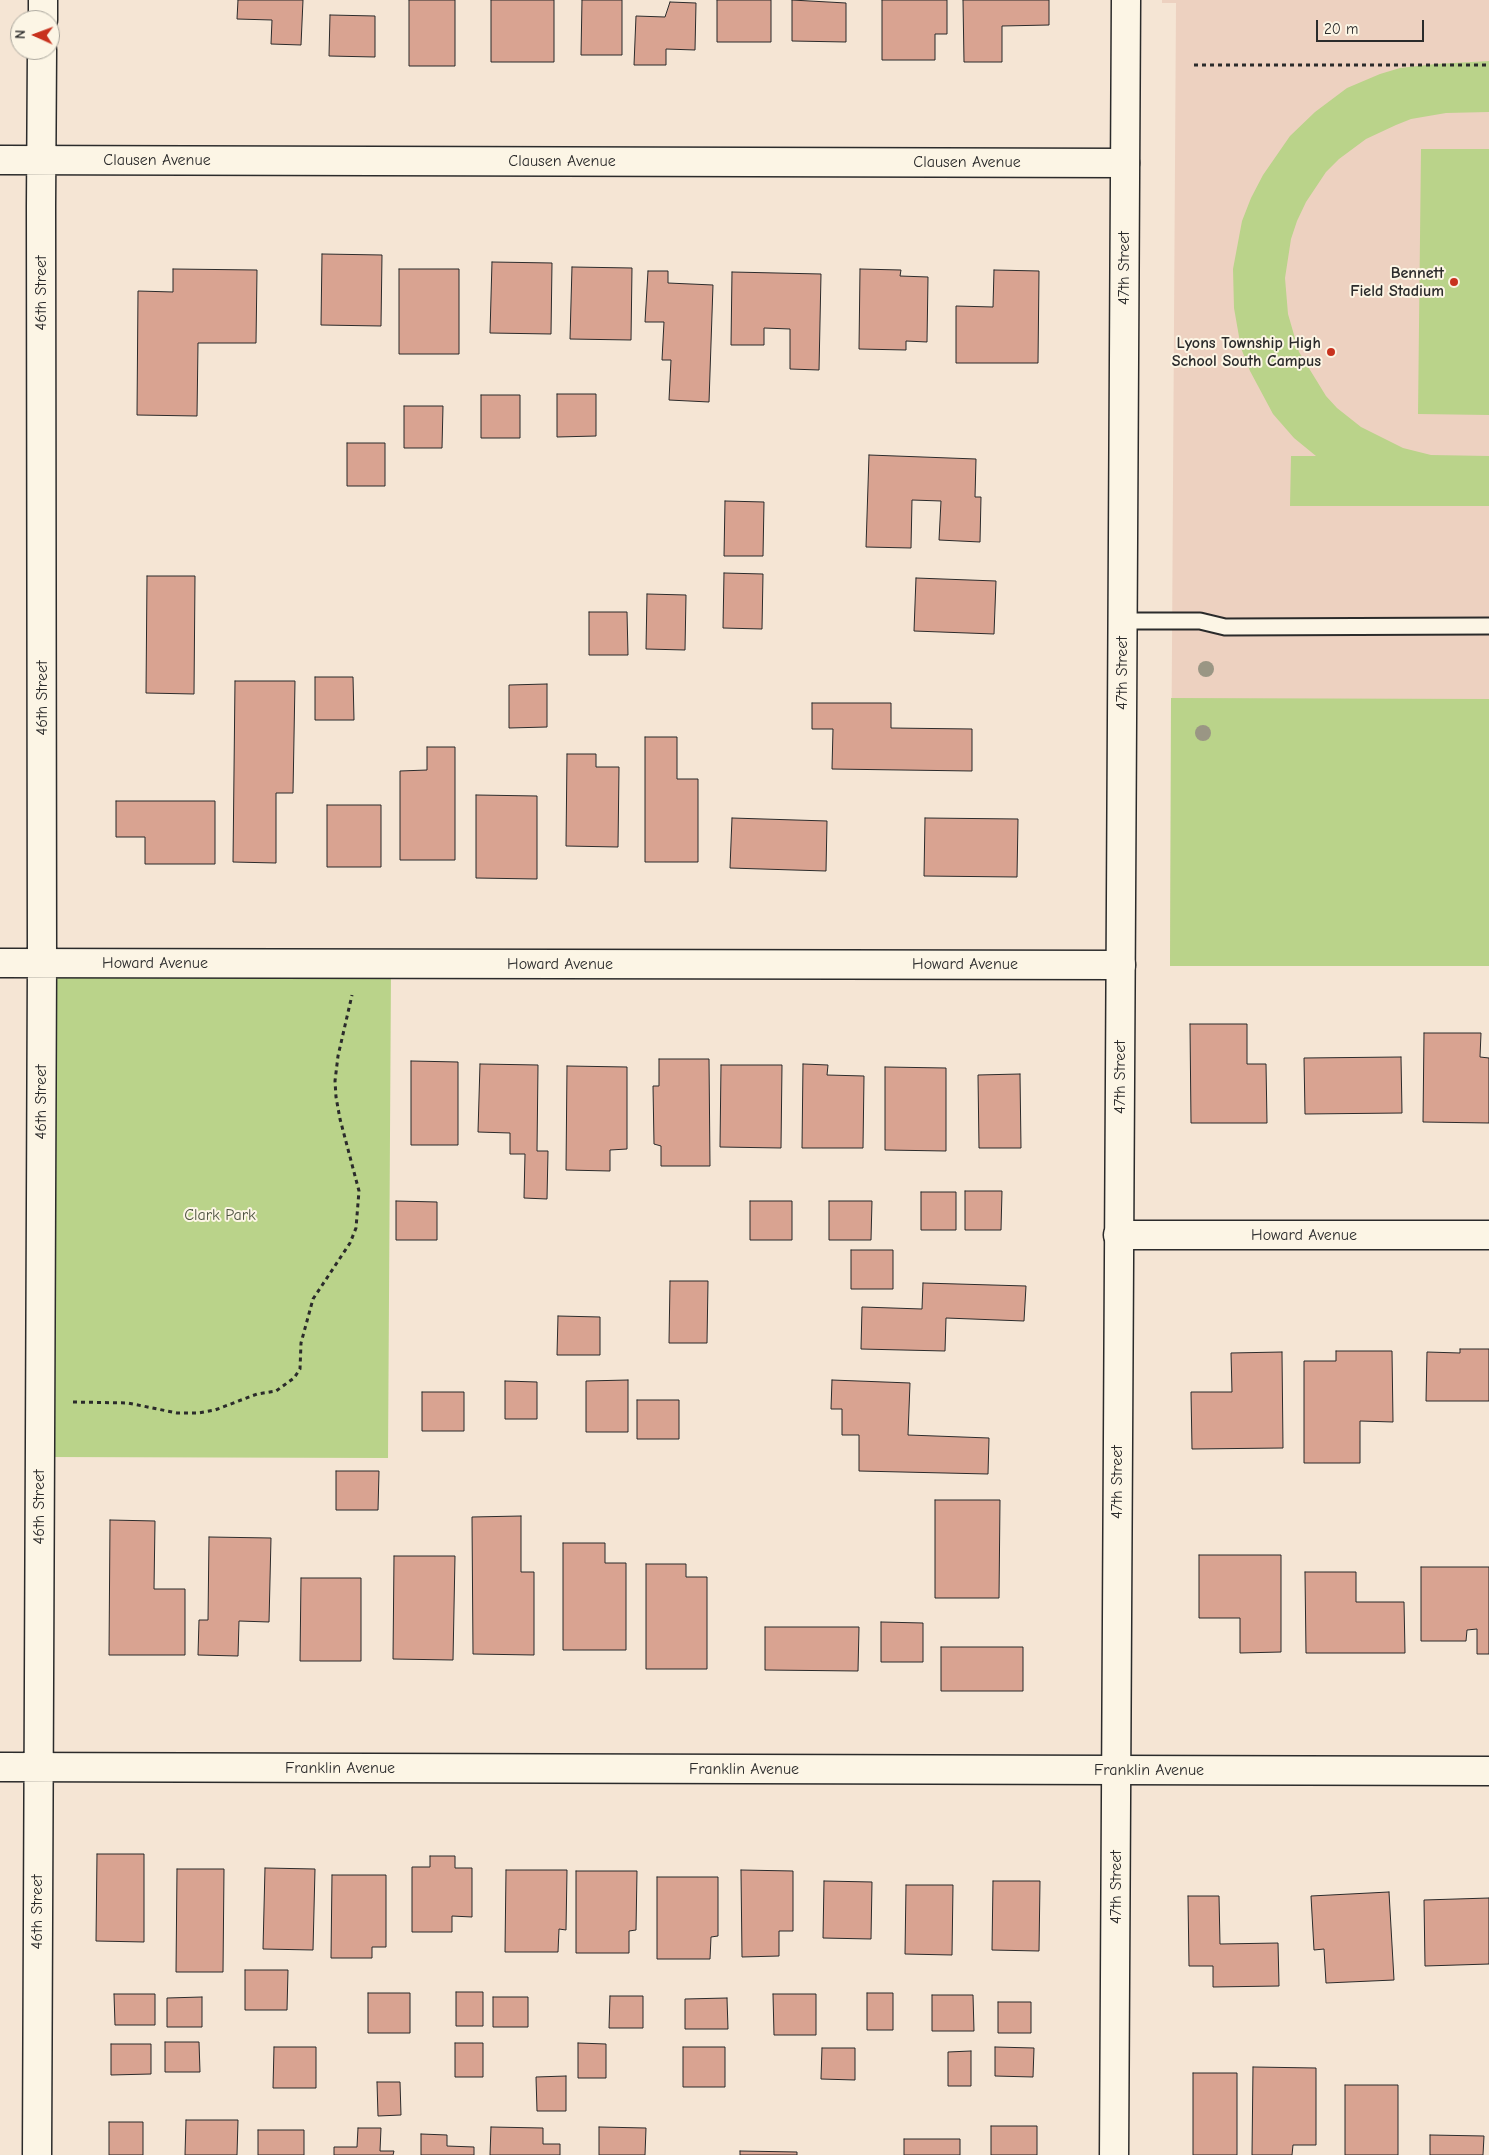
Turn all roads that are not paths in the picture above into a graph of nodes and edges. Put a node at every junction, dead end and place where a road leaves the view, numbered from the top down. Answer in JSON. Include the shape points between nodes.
{"nodes":[{"id":1,"x":1126,"y":0,"type":"edge"},
{"id":2,"x":42,"y":60,"type":"edge"},
{"id":3,"x":0,"y":160,"type":"edge"},
{"id":4,"x":41,"y":160,"type":"junction"},
{"id":5,"x":1125,"y":163,"type":"junction"},
{"id":6,"x":1122,"y":621,"type":"junction"},
{"id":7,"x":1489,"y":626,"type":"edge"},
{"id":8,"x":0,"y":963,"type":"edge"},
{"id":9,"x":42,"y":963,"type":"junction"},
{"id":10,"x":1120,"y":965,"type":"junction"},
{"id":11,"x":1118,"y":1235,"type":"junction"},
{"id":12,"x":1489,"y":1235,"type":"edge"},
{"id":13,"x":0,"y":1767,"type":"edge"},
{"id":14,"x":37,"y":1767,"type":"junction"},
{"id":15,"x":1116,"y":1770,"type":"junction"},
{"id":16,"x":1489,"y":1771,"type":"edge"},
{"id":17,"x":37,"y":2155,"type":"edge"},
{"id":18,"x":1114,"y":2155,"type":"edge"}],
"edges":[{"from":1,"to":5,"type":"street","name":"47th Street"},
{"from":2,"to":4,"type":"street","name":"46th Street"},
{"from":3,"to":4,"type":"street","name":"Clausen Avenue"},
{"from":4,"to":5,"type":"street","name":"Clausen Avenue"},
{"from":4,"to":9,"type":"street","name":"46th Street"},
{"from":5,"to":6,"type":"street","name":"47th Street"},
{"from":6,"to":7,"type":"lane","via":[[1200,621],[1225,627]]},
{"from":6,"to":10,"type":"street","name":"47th Street"},
{"from":8,"to":9,"type":"street","name":"Howard Avenue"},
{"from":9,"to":10,"type":"street","name":"Howard Avenue"},
{"from":9,"to":14,"type":"street","name":"46th Street"},
{"from":10,"to":11,"type":"street","name":"47th Street"},
{"from":11,"to":12,"type":"street","name":"Howard Avenue"},
{"from":11,"to":15,"type":"street","name":"47th Street"},
{"from":13,"to":14,"type":"street","name":"Franklin Avenue"},
{"from":14,"to":15,"type":"street","name":"Franklin Avenue"},
{"from":14,"to":17,"type":"street","name":"46th Street"},
{"from":15,"to":16,"type":"street","name":"Franklin Avenue"},
{"from":15,"to":18,"type":"street","name":"47th Street"}]}
